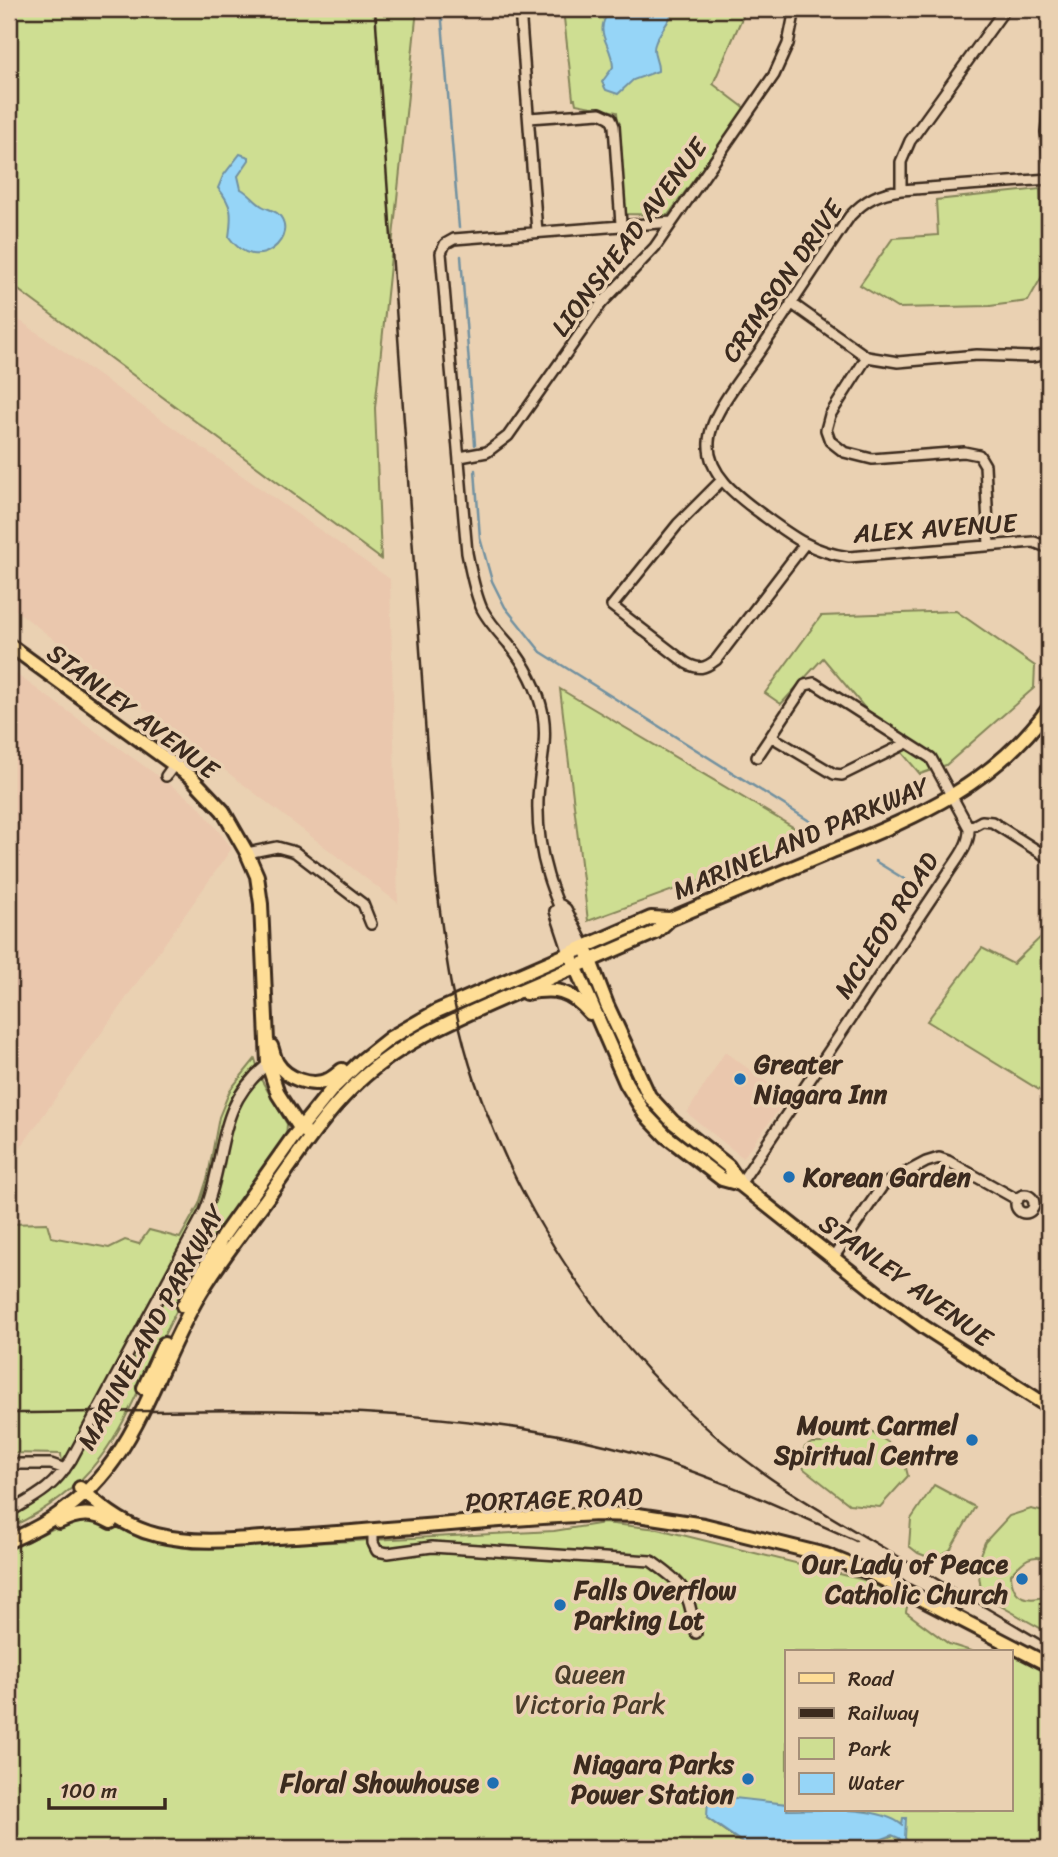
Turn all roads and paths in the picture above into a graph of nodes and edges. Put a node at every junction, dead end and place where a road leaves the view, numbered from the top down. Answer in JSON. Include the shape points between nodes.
{"nodes":[{"id":1,"x":520,"y":9,"type":"edge"},
{"id":2,"x":795,"y":9,"type":"edge"},
{"id":3,"x":1005,"y":9,"type":"edge"},
{"id":4,"x":1049,"y":105,"type":"edge"},
{"id":5,"x":529,"y":118,"type":"junction"},
{"id":6,"x":1049,"y":159,"type":"edge"},
{"id":7,"x":1049,"y":179,"type":"edge"},
{"id":8,"x":901,"y":190,"type":"junction"},
{"id":9,"x":672,"y":222,"type":"junction"},
{"id":10,"x":621,"y":224,"type":"junction"},
{"id":11,"x":537,"y":232,"type":"junction"},
{"id":12,"x":791,"y":303,"type":"junction"},
{"id":13,"x":1049,"y":354,"type":"edge"},
{"id":14,"x":867,"y":357,"type":"junction"},
{"id":15,"x":460,"y":457,"type":"junction"},
{"id":16,"x":721,"y":481,"type":"junction"},
{"id":17,"x":804,"y":545,"type":"junction"},
{"id":18,"x":989,"y":545,"type":"junction"},
{"id":19,"x":1049,"y":548,"type":"edge"},
{"id":20,"x":9,"y":645,"type":"edge"},
{"id":21,"x":1049,"y":708,"type":"edge"},
{"id":22,"x":772,"y":737,"type":"junction"},
{"id":23,"x":907,"y":743,"type":"junction"},
{"id":24,"x":757,"y":757,"type":"dead end"},
{"id":25,"x":951,"y":798,"type":"junction"},
{"id":26,"x":969,"y":828,"type":"junction"},
{"id":27,"x":247,"y":853,"type":"junction"},
{"id":28,"x":1049,"y":858,"type":"edge"},
{"id":29,"x":555,"y":899,"type":"junction"},
{"id":30,"x":670,"y":919,"type":"junction"},
{"id":31,"x":371,"y":924,"type":"dead end"},
{"id":32,"x":577,"y":950,"type":"junction"},
{"id":33,"x":590,"y":960,"type":"junction"},
{"id":34,"x":575,"y":966,"type":"junction"},
{"id":35,"x":505,"y":997,"type":"junction"},
{"id":36,"x":437,"y":1011,"type":"junction"},
{"id":37,"x":598,"y":1023,"type":"junction"},
{"id":38,"x":265,"y":1031,"type":"junction"},
{"id":39,"x":268,"y":1064,"type":"junction"},
{"id":40,"x":300,"y":1128,"type":"junction"},
{"id":41,"x":312,"y":1136,"type":"junction"},
{"id":42,"x":740,"y":1184,"type":"junction"},
{"id":43,"x":1017,"y":1200,"type":"dead end"},
{"id":44,"x":833,"y":1258,"type":"junction"},
{"id":45,"x":1049,"y":1407,"type":"edge"},
{"id":46,"x":9,"y":1464,"type":"edge"},
{"id":47,"x":65,"y":1469,"type":"junction"},
{"id":48,"x":83,"y":1491,"type":"junction"},
{"id":49,"x":9,"y":1512,"type":"edge"},
{"id":50,"x":373,"y":1531,"type":"junction"},
{"id":51,"x":9,"y":1532,"type":"edge"},
{"id":52,"x":246,"y":1539,"type":"junction"},
{"id":53,"x":9,"y":1541,"type":"edge"},
{"id":54,"x":9,"y":1547,"type":"edge"},
{"id":55,"x":696,"y":1633,"type":"dead end"},
{"id":56,"x":1049,"y":1665,"type":"edge"}],
"edges":[{"from":1,"to":5,"type":"street"},
{"from":2,"to":9,"type":"street","name":"LIONSHEAD AVENUE","via":[[788,44],[774,75]]},
{"from":3,"to":8,"type":"street","via":[[910,141],[901,162]]},
{"from":4,"to":6,"type":"street"},
{"from":5,"to":10,"type":"street","via":[[600,113],[611,118]]},
{"from":5,"to":11,"type":"street"},
{"from":7,"to":8,"type":"street","name":"CRIMSON DRIVE"},
{"from":8,"to":12,"type":"street","name":"CRIMSON DRIVE","via":[[863,202]]},
{"from":9,"to":10,"type":"street"},
{"from":9,"to":15,"type":"street","name":"LIONSHEAD AVENUE","via":[[645,260],[596,310],[508,436],[487,452]]},
{"from":10,"to":11,"type":"street"},
{"from":11,"to":15,"type":"street","via":[[454,239],[444,246],[440,259]]},
{"from":12,"to":14,"type":"street"},
{"from":12,"to":16,"type":"street","name":"CRIMSON DRIVE","via":[[713,425],[710,454]]},
{"from":13,"to":14,"type":"street","via":[[898,362]]},
{"from":14,"to":18,"type":"street","via":[[830,415],[830,441],[844,452],[872,459],[964,452],[979,455],[985,465]]},
{"from":15,"to":29,"type":"street","via":[[474,586],[483,610],[526,668],[543,715],[539,829],[541,857]]},
{"from":16,"to":17,"type":"street","name":"ALEX AVENUE"},
{"from":16,"to":17,"type":"street","via":[[678,524],[612,606],[686,663],[706,668]]},
{"from":17,"to":18,"type":"street","name":"ALEX AVENUE","via":[[849,556]]},
{"from":18,"to":19,"type":"street","name":"ALEX AVENUE","via":[[1034,541]]},
{"from":20,"to":27,"type":"main road","name":"STANLEY AVENUE","via":[[170,770],[191,777],[223,811]]},
{"from":21,"to":25,"type":"main road","via":[[1018,746]]},
{"from":22,"to":23,"type":"street","via":[[842,775]]},
{"from":22,"to":23,"type":"street","via":[[805,685],[814,683]]},
{"from":22,"to":24,"type":"street"},
{"from":23,"to":25,"type":"street","via":[[931,758]]},
{"from":25,"to":26,"type":"street"},
{"from":25,"to":30,"type":"main road","name":"MARINELAND PARKWAY"},
{"from":26,"to":28,"type":"street","via":[[992,822]]},
{"from":26,"to":42,"type":"street","name":"MCLEOD ROAD","via":[[968,841],[958,858]]},
{"from":27,"to":31,"type":"street","via":[[277,848],[295,852],[363,904]]},
{"from":27,"to":38,"type":"main road","name":"STANLEY AVENUE","via":[[257,876],[261,904]]},
{"from":29,"to":32,"type":"street","via":[[555,914]]},
{"from":29,"to":32,"type":"street","via":[[566,909]]},
{"from":30,"to":32,"type":"main road","name":"MARINELAND PARKWAY","via":[[651,918]]},
{"from":30,"to":33,"type":"main road","name":"MARINELAND PARKWAY","via":[[656,932]]},
{"from":32,"to":33,"type":"main road","name":"STANLEY AVENUE"},
{"from":32,"to":34,"type":"main road","name":"STANLEY AVENUE"},
{"from":32,"to":36,"type":"main road","name":"MARINELAND PARKWAY"},
{"from":33,"to":34,"type":"main road","name":"MARINELAND PARKWAY"},
{"from":33,"to":42,"type":"main road","name":"STANLEY AVENUE","via":[[649,1096],[673,1122],[728,1166]]},
{"from":34,"to":35,"type":"main road","name":"MARINELAND PARKWAY"},
{"from":34,"to":37,"type":"main road","name":"STANLEY AVENUE"},
{"from":35,"to":37,"type":"main road","via":[[561,991],[582,1003]]},
{"from":35,"to":41,"type":"main road","name":"MARINELAND PARKWAY","via":[[438,1027],[386,1059],[353,1087]]},
{"from":36,"to":38,"type":"main road","via":[[371,1045],[328,1080],[314,1083],[285,1072]]},
{"from":36,"to":40,"type":"main road","name":"MARINELAND PARKWAY","via":[[361,1061]]},
{"from":37,"to":42,"type":"main road","name":"STANLEY AVENUE","via":[[645,1114],[722,1180]]},
{"from":38,"to":39,"type":"main road","name":"STANLEY AVENUE"},
{"from":39,"to":40,"type":"main road","name":"STANLEY AVENUE","via":[[278,1094]]},
{"from":39,"to":47,"type":"street","name":"MARINELAND PARKWAY","via":[[251,1079],[232,1108],[205,1211]]},
{"from":40,"to":41,"type":"main road","name":"STANLEY AVENUE"},
{"from":40,"to":48,"type":"main road","name":"MARINELAND PARKWAY","via":[[214,1251],[123,1432]]},
{"from":41,"to":48,"type":"main road","name":"MARINELAND PARKWAY","via":[[208,1281],[124,1447]]},
{"from":42,"to":44,"type":"main road","name":"STANLEY AVENUE"},
{"from":43,"to":44,"type":"street","via":[[948,1161],[926,1161],[883,1185]]},
{"from":44,"to":45,"type":"main road","name":"STANLEY AVENUE","via":[[924,1327]]},
{"from":46,"to":47,"type":"street","via":[[51,1464]]},
{"from":47,"to":49,"type":"street","name":"MARINELAND PARKWAY","via":[[44,1492]]},
{"from":48,"to":51,"type":"main road"},
{"from":48,"to":52,"type":"main road","name":"PORTAGE ROAD","via":[[121,1520],[156,1535]]},
{"from":48,"to":53,"type":"main road","via":[[48,1522]]},
{"from":50,"to":52,"type":"main road","name":"PORTAGE ROAD"},
{"from":50,"to":55,"type":"street","via":[[377,1551],[388,1553],[432,1547],[651,1561],[679,1581],[688,1594]]},
{"from":50,"to":56,"type":"main road","name":"PORTAGE ROAD","via":[[598,1514],[704,1525],[826,1555],[873,1574]]},
{"from":52,"to":54,"type":"main road","via":[[216,1545],[169,1543],[90,1514],[70,1517]]}]}
